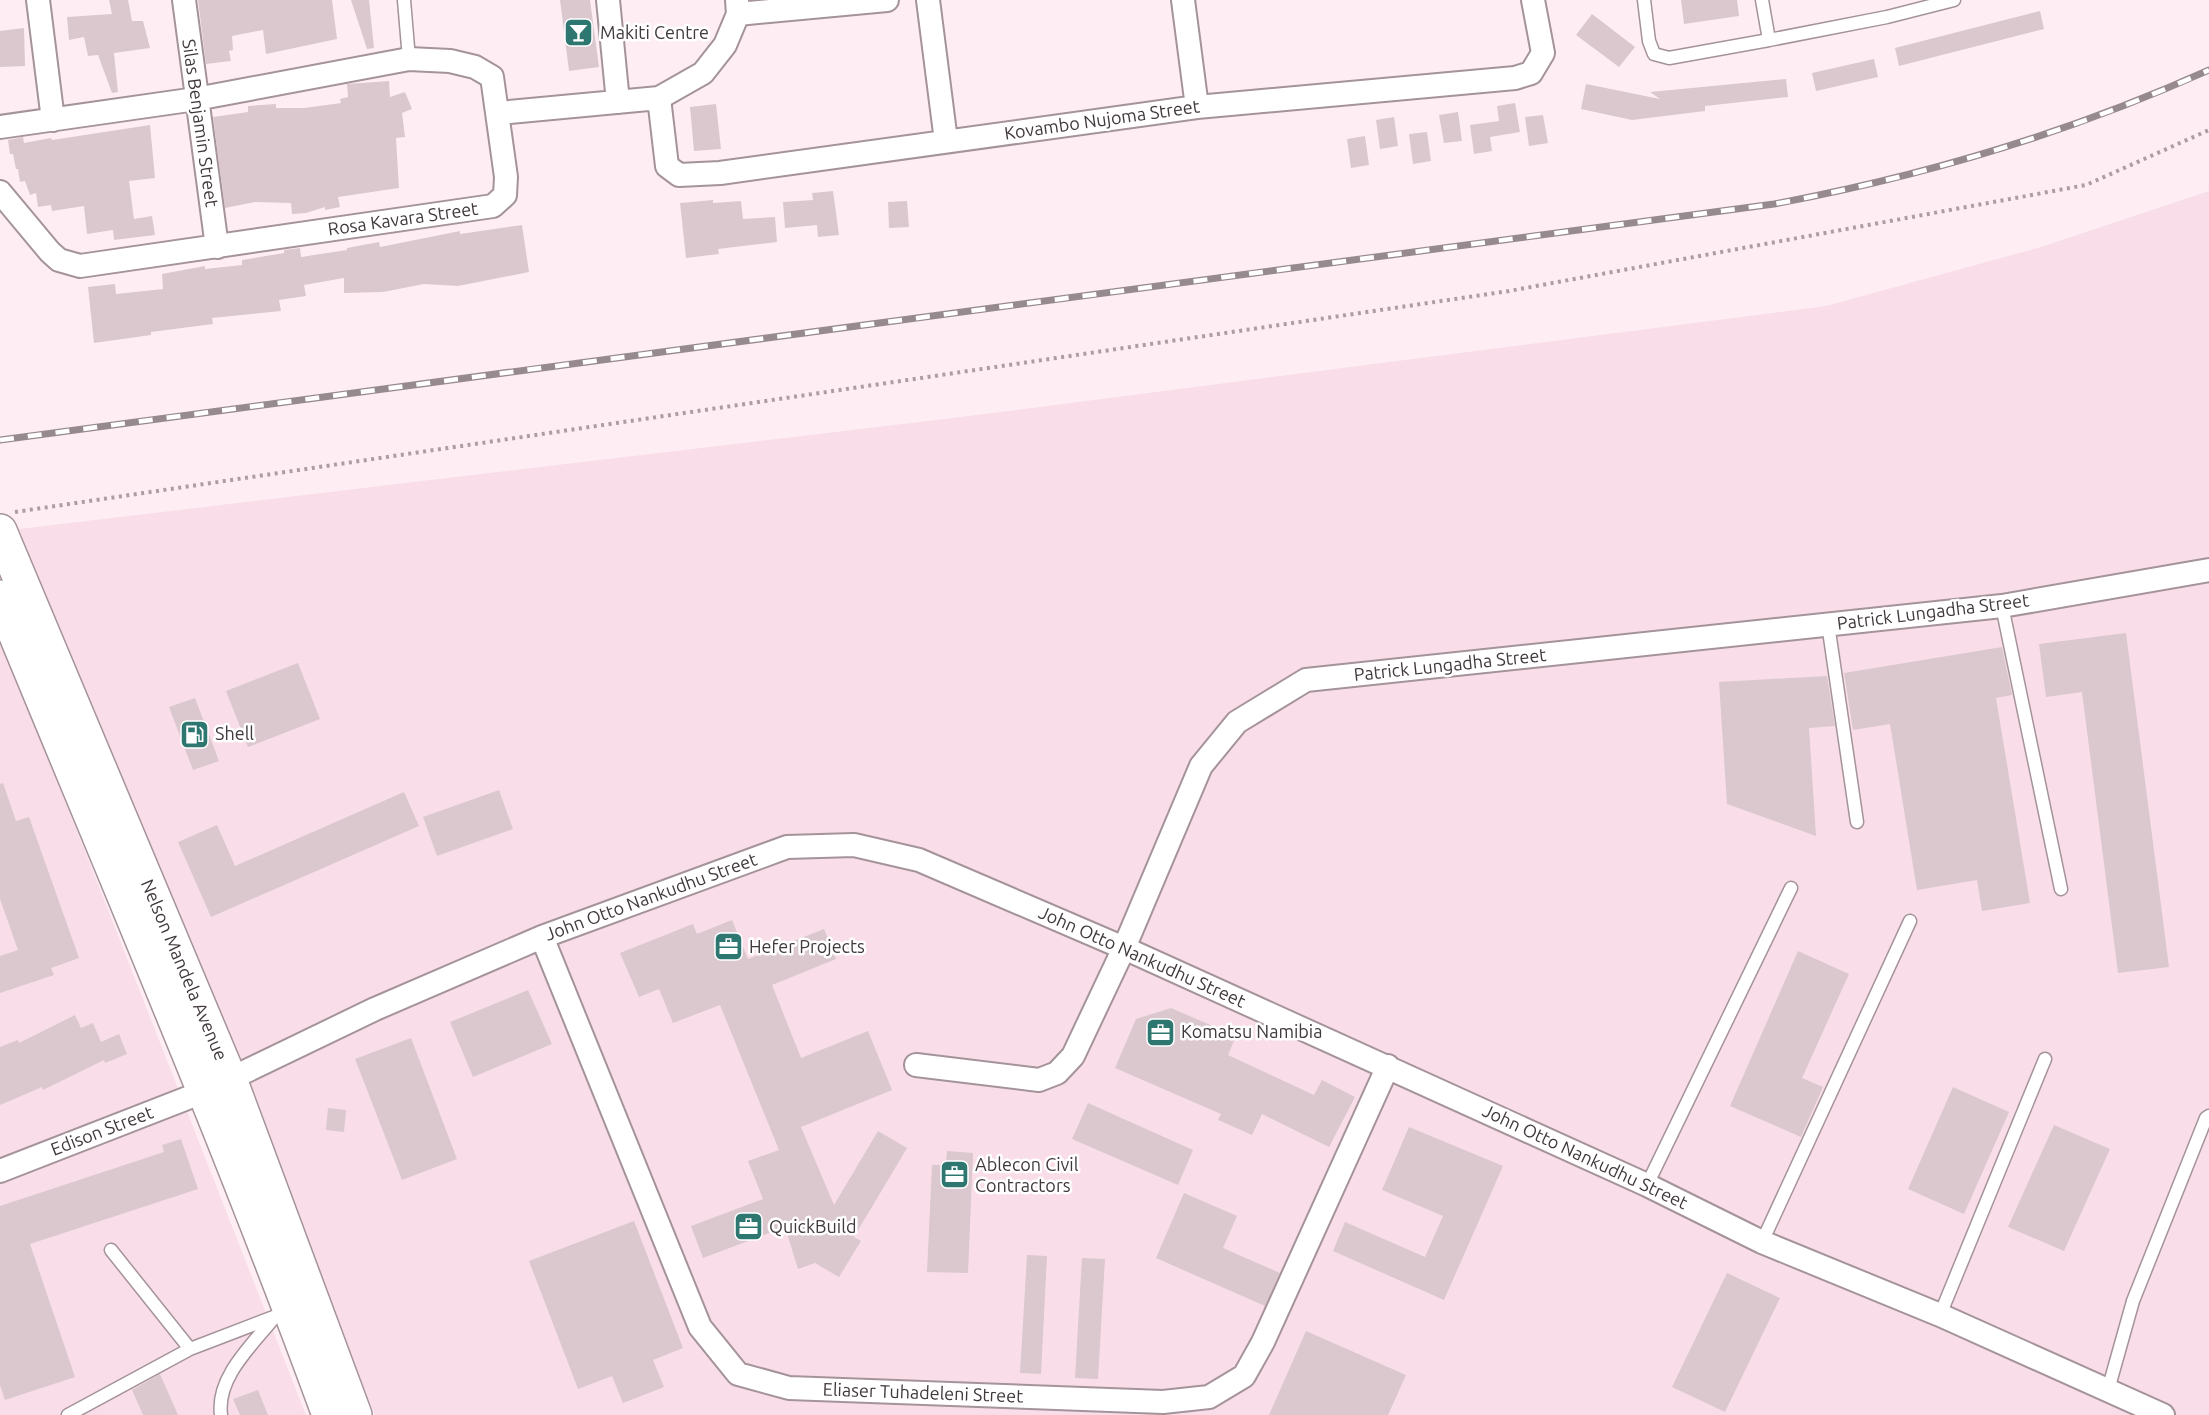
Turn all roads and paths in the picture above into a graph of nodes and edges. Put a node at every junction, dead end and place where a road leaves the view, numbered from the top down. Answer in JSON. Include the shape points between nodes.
{"nodes":[{"id":1,"x":38,"y":0,"type":"edge"},
{"id":2,"x":184,"y":0,"type":"edge"},
{"id":3,"x":404,"y":0,"type":"edge"},
{"id":4,"x":608,"y":0,"type":"edge"},
{"id":5,"x":886,"y":0,"type":"edge"},
{"id":6,"x":928,"y":0,"type":"edge"},
{"id":7,"x":1183,"y":0,"type":"edge"},
{"id":8,"x":1533,"y":0,"type":"edge"},
{"id":9,"x":1644,"y":0,"type":"edge"},
{"id":10,"x":1762,"y":0,"type":"edge"},
{"id":11,"x":1954,"y":0,"type":"edge"},
{"id":12,"x":737,"y":7,"type":"edge"},
{"id":13,"x":1769,"y":40,"type":"junction"},
{"id":14,"x":409,"y":59,"type":"junction"},
{"id":15,"x":659,"y":98,"type":"junction"},
{"id":16,"x":196,"y":99,"type":"junction"},
{"id":17,"x":618,"y":102,"type":"junction"},
{"id":18,"x":1197,"y":107,"type":"junction"},
{"id":19,"x":499,"y":113,"type":"junction"},
{"id":20,"x":53,"y":120,"type":"junction"},
{"id":21,"x":0,"y":127,"type":"edge"},
{"id":22,"x":2209,"y":130,"type":"edge"},
{"id":23,"x":946,"y":141,"type":"junction"},
{"id":24,"x":0,"y":192,"type":"edge"},
{"id":25,"x":217,"y":247,"type":"junction"},
{"id":26,"x":6,"y":522,"type":"edge"},
{"id":27,"x":2209,"y":570,"type":"edge"},
{"id":28,"x":0,"y":597,"type":"edge"},
{"id":29,"x":2001,"y":606,"type":"junction"},
{"id":30,"x":1828,"y":624,"type":"junction"},
{"id":31,"x":1857,"y":822,"type":"dead end"},
{"id":32,"x":1791,"y":888,"type":"dead end"},
{"id":33,"x":2061,"y":889,"type":"dead end"},
{"id":34,"x":1910,"y":921,"type":"dead end"},
{"id":35,"x":542,"y":937,"type":"junction"},
{"id":36,"x":1124,"y":948,"type":"junction"},
{"id":37,"x":2045,"y":1059,"type":"dead end"},
{"id":38,"x":916,"y":1065,"type":"dead end"},
{"id":39,"x":1388,"y":1066,"type":"junction"},
{"id":40,"x":217,"y":1085,"type":"junction"},
{"id":41,"x":2209,"y":1116,"type":"edge"},
{"id":42,"x":0,"y":1171,"type":"edge"},
{"id":43,"x":1647,"y":1185,"type":"junction"},
{"id":44,"x":1762,"y":1242,"type":"junction"},
{"id":45,"x":111,"y":1250,"type":"dead end"},
{"id":46,"x":282,"y":1314,"type":"junction"},
{"id":47,"x":1940,"y":1315,"type":"junction"},
{"id":48,"x":190,"y":1349,"type":"junction"},
{"id":49,"x":2108,"y":1390,"type":"junction"},
{"id":50,"x":68,"y":1415,"type":"edge"},
{"id":51,"x":221,"y":1415,"type":"edge"},
{"id":52,"x":328,"y":1415,"type":"edge"},
{"id":53,"x":355,"y":1415,"type":"edge"},
{"id":54,"x":2163,"y":1415,"type":"edge"}],
"edges":[{"from":1,"to":20,"type":"street"},
{"from":2,"to":16,"type":"street","name":"Silas Benjamin Street"},
{"from":3,"to":14,"type":"lane"},
{"from":4,"to":17,"type":"street"},
{"from":5,"to":12,"type":"street"},
{"from":6,"to":23,"type":"street"},
{"from":7,"to":18,"type":"street"},
{"from":8,"to":18,"type":"street","name":"Kovambo Nujoma Street","via":[[1543,53],[1532,73],[1515,78]]},
{"from":9,"to":13,"type":"lane","via":[[1654,54],[1669,58]]},
{"from":10,"to":13,"type":"lane"},
{"from":11,"to":13,"type":"lane"},
{"from":12,"to":15,"type":"street","via":[[725,45],[703,73]]},
{"from":14,"to":16,"type":"street","name":"Rosa Kavara Street"},
{"from":14,"to":19,"type":"street","name":"Rosa Kavara Street","via":[[450,61],[475,67],[492,77]]},
{"from":15,"to":17,"type":"street"},
{"from":15,"to":23,"type":"street","name":"Kovambo Nujoma Street","via":[[667,166],[679,175],[720,173]]},
{"from":16,"to":20,"type":"street","name":"Rosa Kavara Street"},
{"from":16,"to":25,"type":"street","name":"Silas Benjamin Street"},
{"from":17,"to":19,"type":"street"},
{"from":18,"to":23,"type":"street","name":"Kovambo Nujoma Street"},
{"from":19,"to":25,"type":"street","name":"Rosa Kavara Street","via":[[505,195],[493,206]]},
{"from":20,"to":21,"type":"street","name":"Rosa Kavara Street"},
{"from":22,"to":26,"type":"path","via":[[2086,185],[1509,291]]},
{"from":24,"to":25,"type":"street","name":"Rosa Kavara Street","via":[[50,252],[59,260],[80,266]]},
{"from":26,"to":40,"type":"main road","name":"Nelson Mandela Avenue"},
{"from":27,"to":29,"type":"street","name":"Patrick Lungadha Street"},
{"from":28,"to":40,"type":"main road","name":"Nelson Mandela Avenue"},
{"from":29,"to":30,"type":"street","name":"Patrick Lungadha Street"},
{"from":29,"to":33,"type":"lane"},
{"from":30,"to":31,"type":"lane"},
{"from":30,"to":36,"type":"street","name":"Patrick Lungadha Street","via":[[1306,680],[1237,722],[1201,766]]},
{"from":32,"to":43,"type":"lane"},
{"from":34,"to":44,"type":"lane"},
{"from":35,"to":36,"type":"street","name":"John Otto Nankudhu Street","via":[[787,847],[819,844],[854,845],[919,860]]},
{"from":35,"to":39,"type":"street","name":"Eliaser Tuhadeleni Street","via":[[700,1327],[738,1374],[789,1388],[1163,1402],[1209,1397],[1244,1376],[1263,1342]]},
{"from":35,"to":40,"type":"street","name":"John Otto Nankudhu Street","via":[[375,1009]]},
{"from":36,"to":38,"type":"street","name":"Patrick Lungadha Street","via":[[1073,1056],[1057,1073],[1039,1080]]},
{"from":36,"to":39,"type":"street","name":"John Otto Nankudhu Street"},
{"from":37,"to":47,"type":"lane"},
{"from":39,"to":43,"type":"street","name":"John Otto Nankudhu Street"},
{"from":40,"to":42,"type":"street","name":"Edison Street"},
{"from":40,"to":46,"type":"main road","name":"Nelson Mandela Avenue"},
{"from":40,"to":53,"type":"main road","name":"Nelson Mandela Avenue"},
{"from":41,"to":49,"type":"lane","via":[[2133,1301]]},
{"from":43,"to":44,"type":"street","name":"John Otto Nankudhu Street"},
{"from":44,"to":47,"type":"street","name":"John Otto Nankudhu Street"},
{"from":45,"to":48,"type":"lane"},
{"from":46,"to":48,"type":"lane"},
{"from":46,"to":51,"type":"lane","via":[[228,1377],[219,1401]]},
{"from":46,"to":52,"type":"main road","name":"Nelson Mandela Avenue"},
{"from":47,"to":49,"type":"street","name":"John Otto Nankudhu Street"},
{"from":48,"to":50,"type":"lane"},
{"from":49,"to":54,"type":"street","name":"John Otto Nankudhu Street"}]}
